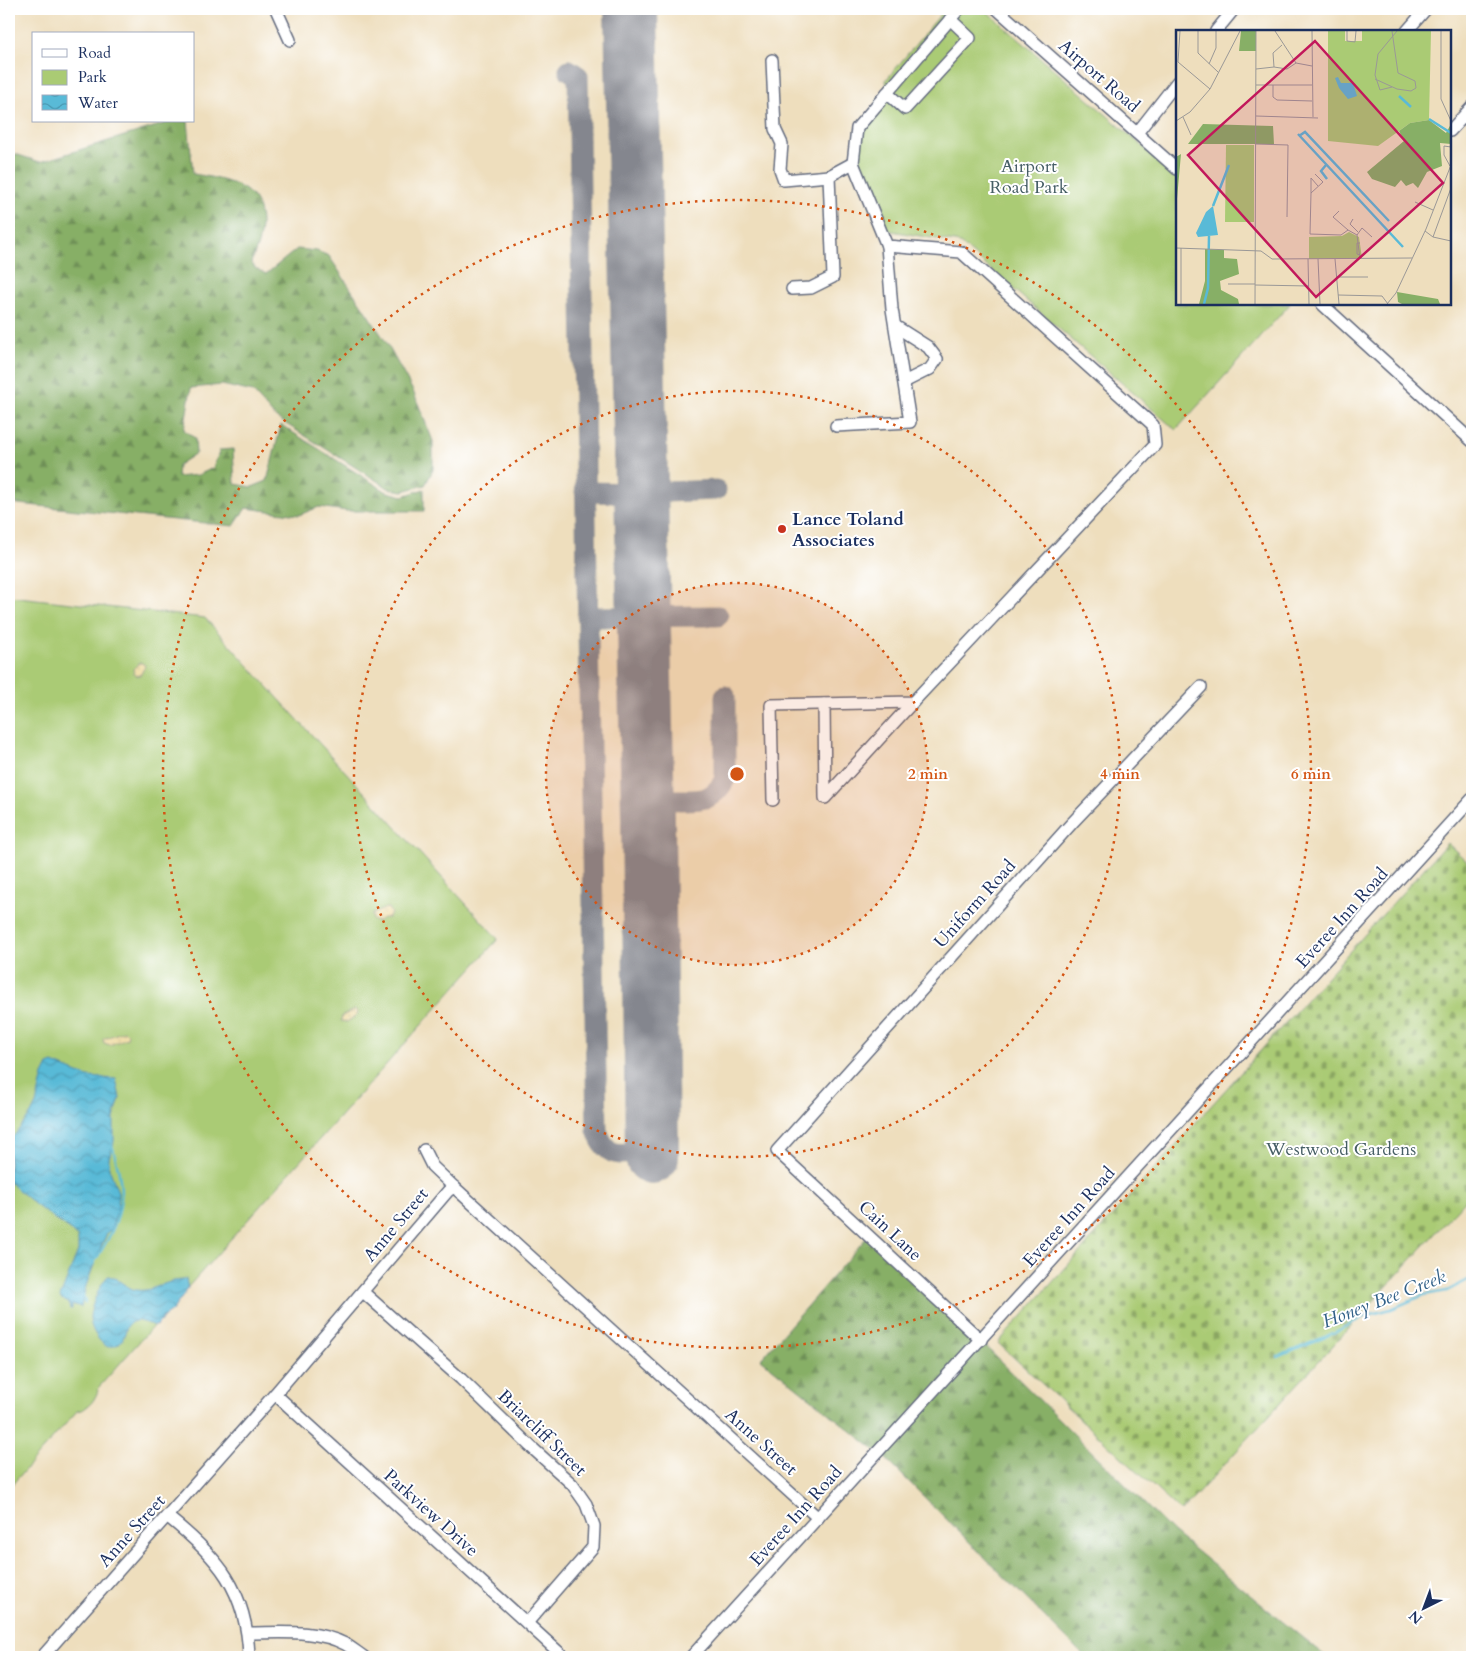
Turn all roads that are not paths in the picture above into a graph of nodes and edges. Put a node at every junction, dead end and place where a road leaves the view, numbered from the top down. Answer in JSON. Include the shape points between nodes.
{"nodes":[{"id":1,"x":276,"y":9,"type":"edge"},
{"id":2,"x":959,"y":9,"type":"edge"},
{"id":3,"x":997,"y":9,"type":"edge"},
{"id":4,"x":1426,"y":9,"type":"edge"},
{"id":5,"x":1232,"y":10,"type":"edge"},
{"id":6,"x":950,"y":19,"type":"junction"},
{"id":7,"x":1217,"y":30,"type":"edge"},
{"id":8,"x":1407,"y":30,"type":"edge"},
{"id":9,"x":290,"y":40,"type":"dead end"},
{"id":10,"x":772,"y":60,"type":"dead end"},
{"id":11,"x":1176,"y":83,"type":"edge"},
{"id":12,"x":887,"y":93,"type":"junction"},
{"id":13,"x":1470,"y":115,"type":"edge"},
{"id":14,"x":1451,"y":130,"type":"edge"},
{"id":15,"x":1138,"y":133,"type":"junction"},
{"id":16,"x":853,"y":163,"type":"junction"},
{"id":17,"x":1176,"y":168,"type":"edge"},
{"id":18,"x":830,"y":176,"type":"junction"},
{"id":19,"x":887,"y":246,"type":"junction"},
{"id":20,"x":792,"y":289,"type":"dead end"},
{"id":21,"x":1323,"y":305,"type":"edge"},
{"id":22,"x":895,"y":326,"type":"junction"},
{"id":23,"x":904,"y":382,"type":"junction"},
{"id":24,"x":836,"y":426,"type":"dead end"},
{"id":25,"x":1472,"y":441,"type":"edge"},
{"id":26,"x":1201,"y":687,"type":"dead end"},
{"id":27,"x":913,"y":702,"type":"junction"},
{"id":28,"x":824,"y":704,"type":"junction"},
{"id":29,"x":1472,"y":799,"type":"edge"},
{"id":30,"x":773,"y":800,"type":"dead end"},
{"id":31,"x":779,"y":1149,"type":"joint"},
{"id":32,"x":424,"y":1150,"type":"dead end"},
{"id":33,"x":454,"y":1187,"type":"junction"},
{"id":34,"x":363,"y":1292,"type":"junction"},
{"id":35,"x":981,"y":1340,"type":"junction"},
{"id":36,"x":275,"y":1394,"type":"junction"},
{"id":37,"x":168,"y":1517,"type":"junction"},
{"id":38,"x":818,"y":1518,"type":"junction"},
{"id":39,"x":527,"y":1623,"type":"junction"},
{"id":40,"x":248,"y":1633,"type":"junction"},
{"id":41,"x":44,"y":1657,"type":"edge"},
{"id":42,"x":249,"y":1657,"type":"edge"},
{"id":43,"x":364,"y":1657,"type":"edge"},
{"id":44,"x":564,"y":1657,"type":"edge"},
{"id":45,"x":691,"y":1657,"type":"edge"}],
"edges":[{"from":1,"to":9,"type":"street"},
{"from":2,"to":6,"type":"street"},
{"from":3,"to":15,"type":"street","name":"Airport Road"},
{"from":4,"to":8,"type":"street"},
{"from":5,"to":7,"type":"street"},
{"from":6,"to":12,"type":"street"},
{"from":6,"to":12,"type":"street","via":[[970,38],[905,109]]},
{"from":10,"to":18,"type":"street","via":[[775,129],[782,144],[780,169],[784,180]]},
{"from":11,"to":15,"type":"street"},
{"from":12,"to":16,"type":"street","via":[[857,128]]},
{"from":13,"to":14,"type":"street"},
{"from":15,"to":17,"type":"street","name":"Airport Road"},
{"from":16,"to":18,"type":"street"},
{"from":16,"to":19,"type":"street"},
{"from":18,"to":20,"type":"street","via":[[833,277],[812,288]]},
{"from":19,"to":22,"type":"street"},
{"from":19,"to":27,"type":"street","via":[[961,252],[1153,425],[1154,445]]},
{"from":21,"to":25,"type":"street"},
{"from":22,"to":23,"type":"street"},
{"from":22,"to":23,"type":"street","via":[[928,347],[937,359],[930,369]]},
{"from":23,"to":24,"type":"street","via":[[910,422]]},
{"from":26,"to":31,"type":"street","name":"Uniform Road","via":[[1072,823]]},
{"from":27,"to":28,"type":"street"},
{"from":27,"to":28,"type":"street","via":[[824,798]]},
{"from":28,"to":30,"type":"street","via":[[771,705]]},
{"from":29,"to":35,"type":"street","name":"Everee Inn Road"},
{"from":31,"to":35,"type":"street","name":"Cain Lane","via":[[777,1151]]},
{"from":32,"to":33,"type":"street","via":[[432,1166]]},
{"from":33,"to":34,"type":"street","name":"Anne Street"},
{"from":33,"to":38,"type":"street","name":"Anne Street"},
{"from":34,"to":36,"type":"street","name":"Anne Street"},
{"from":34,"to":39,"type":"street","name":"Briarcliff Street","via":[[572,1484],[586,1504],[594,1526],[593,1547]]},
{"from":35,"to":38,"type":"street","name":"Everee Inn Road"},
{"from":36,"to":37,"type":"street","name":"Anne Street"},
{"from":36,"to":39,"type":"street","name":"Parkview Drive"},
{"from":37,"to":40,"type":"street","via":[[195,1538],[220,1566],[239,1599]]},
{"from":37,"to":41,"type":"street","name":"Anne Street"},
{"from":38,"to":45,"type":"street","name":"Everee Inn Road"},
{"from":39,"to":44,"type":"street","name":"Parkview Drive"},
{"from":40,"to":42,"type":"street"},
{"from":40,"to":43,"type":"street","via":[[320,1636],[344,1644]]}]}
